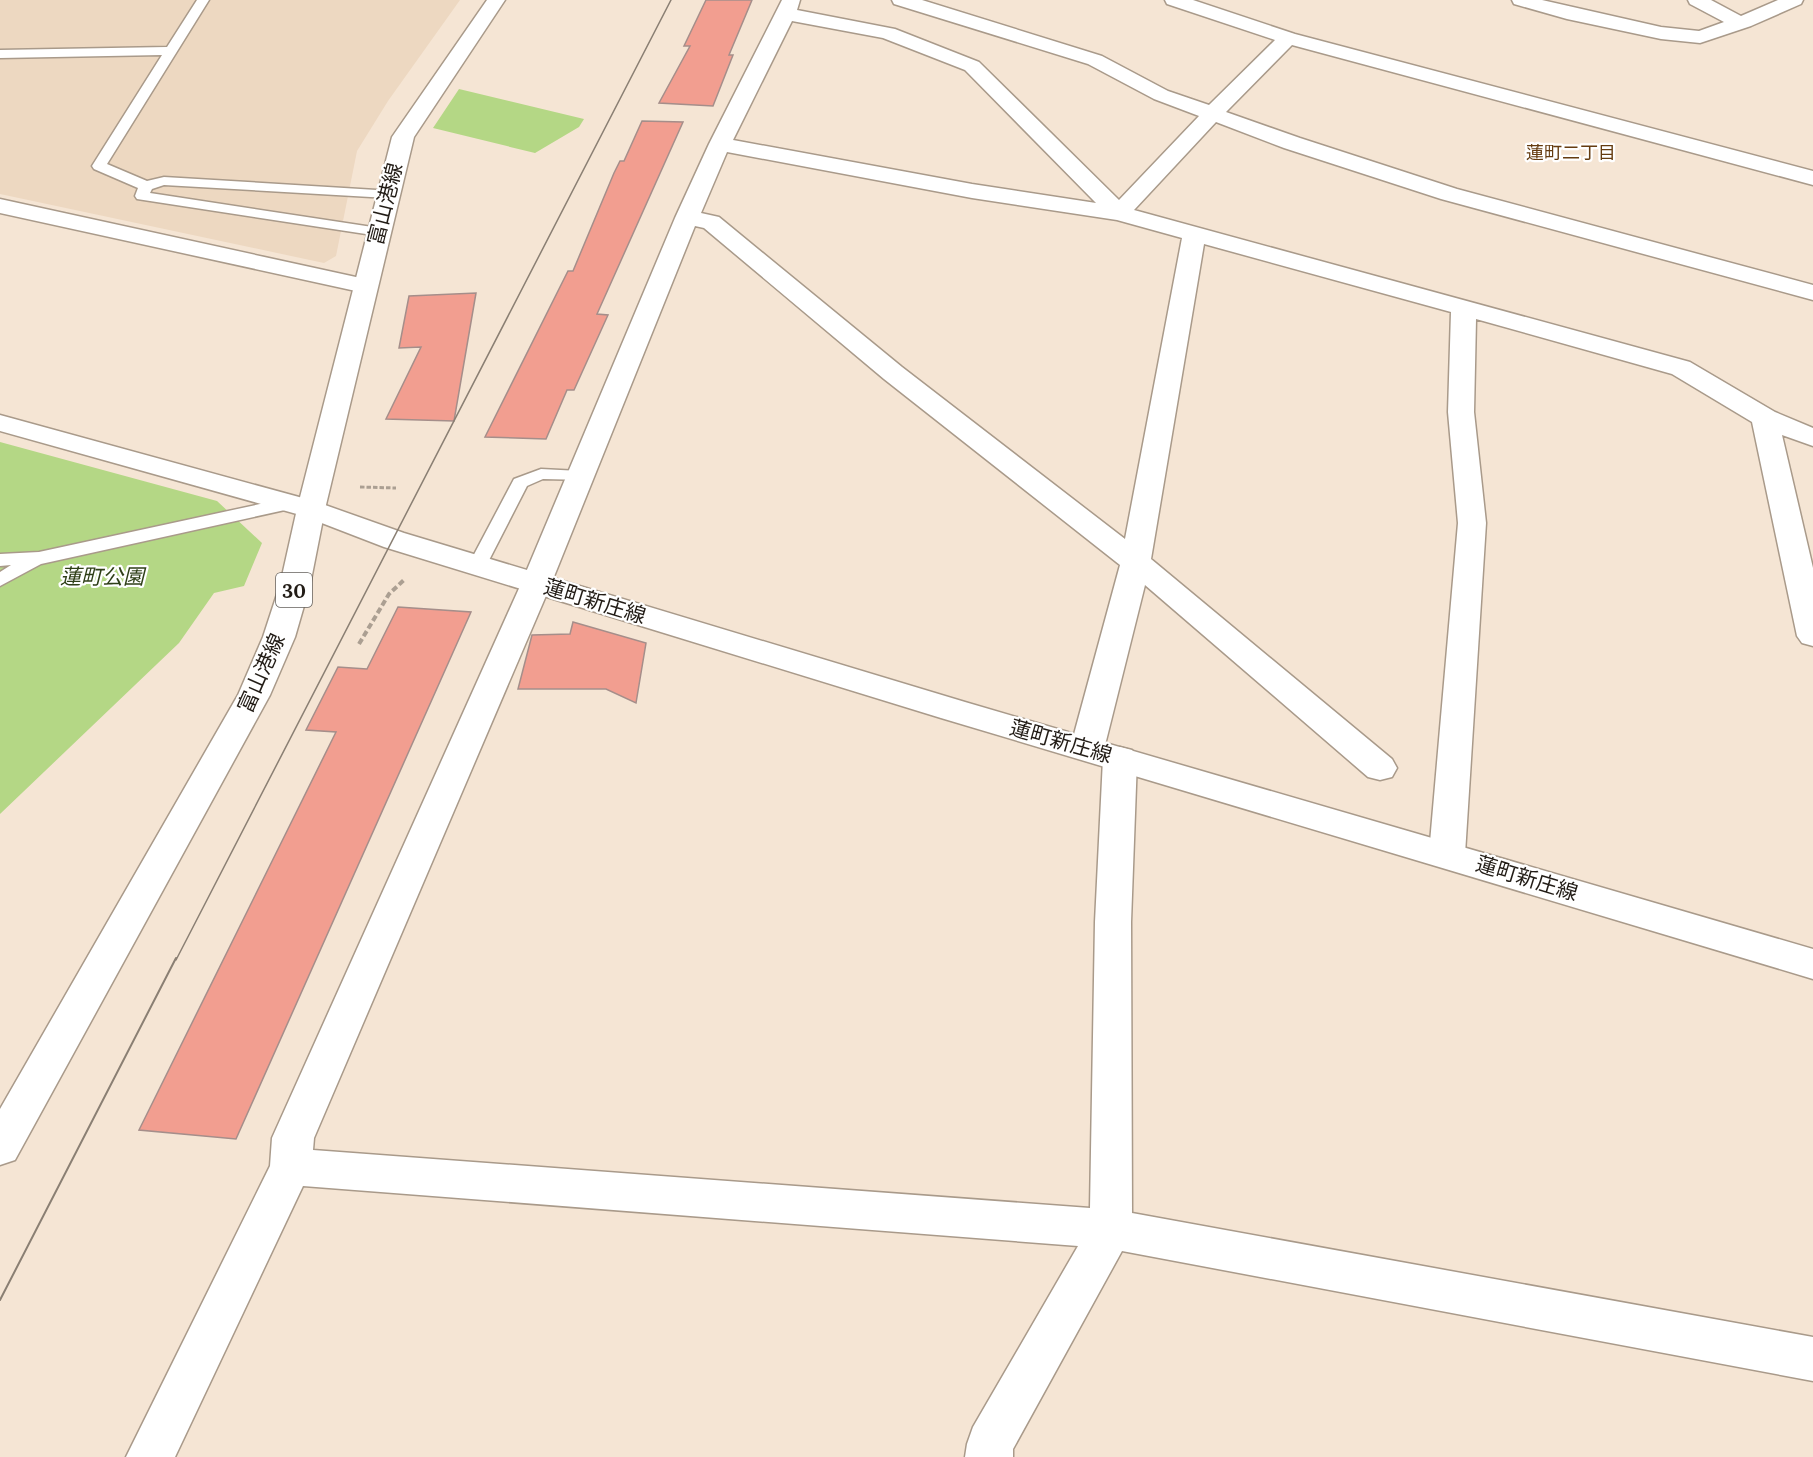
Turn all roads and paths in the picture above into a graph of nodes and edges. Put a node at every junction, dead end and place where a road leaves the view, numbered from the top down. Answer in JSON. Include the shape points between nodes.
{"nodes":[{"id":1,"x":203,"y":0,"type":"edge"},
{"id":2,"x":496,"y":0,"type":"edge"},
{"id":3,"x":901,"y":0,"type":"edge"},
{"id":4,"x":1174,"y":0,"type":"edge"},
{"id":5,"x":1521,"y":0,"type":"edge"},
{"id":6,"x":1697,"y":0,"type":"edge"},
{"id":7,"x":1794,"y":0,"type":"edge"},
{"id":8,"x":789,"y":7,"type":"edge"},
{"id":9,"x":1740,"y":23,"type":"junction"},
{"id":10,"x":1288,"y":38,"type":"junction"},
{"id":11,"x":171,"y":51,"type":"junction"},
{"id":12,"x":0,"y":54,"type":"edge"},
{"id":13,"x":1212,"y":114,"type":"junction"},
{"id":14,"x":720,"y":144,"type":"junction"},
{"id":15,"x":1813,"y":178,"type":"edge"},
{"id":16,"x":146,"y":186,"type":"junction"},
{"id":17,"x":388,"y":194,"type":"junction"},
{"id":18,"x":0,"y":206,"type":"edge"},
{"id":19,"x":1119,"y":213,"type":"junction"},
{"id":20,"x":687,"y":218,"type":"junction"},
{"id":21,"x":379,"y":232,"type":"junction"},
{"id":22,"x":1194,"y":235,"type":"junction"},
{"id":23,"x":365,"y":286,"type":"junction"},
{"id":24,"x":1813,"y":293,"type":"edge"},
{"id":25,"x":1464,"y":308,"type":"junction"},
{"id":26,"x":1765,"y":418,"type":"junction"},
{"id":27,"x":0,"y":423,"type":"edge"},
{"id":28,"x":1813,"y":438,"type":"edge"},
{"id":29,"x":580,"y":476,"type":"junction"},
{"id":30,"x":351,"y":487,"type":"dead end"},
{"id":31,"x":396,"y":488,"type":"dead end"},
{"id":32,"x":300,"y":507,"type":"junction"},
{"id":33,"x":435,"y":552,"type":"junction"},
{"id":34,"x":39,"y":558,"type":"junction"},
{"id":35,"x":0,"y":560,"type":"edge"},
{"id":36,"x":1136,"y":562,"type":"junction"},
{"id":37,"x":478,"y":564,"type":"junction"},
{"id":38,"x":0,"y":580,"type":"edge"},
{"id":39,"x":536,"y":584,"type":"junction"},
{"id":40,"x":1813,"y":636,"type":"edge"},
{"id":41,"x":359,"y":644,"type":"dead end"},
{"id":42,"x":1104,"y":754,"type":"junction"},
{"id":43,"x":1380,"y":768,"type":"dead end"},
{"id":44,"x":1447,"y":854,"type":"junction"},
{"id":45,"x":1813,"y":964,"type":"edge"},
{"id":46,"x":0,"y":1147,"type":"edge"},
{"id":47,"x":291,"y":1167,"type":"junction"},
{"id":48,"x":1111,"y":1229,"type":"junction"},
{"id":49,"x":1813,"y":1359,"type":"edge"},
{"id":50,"x":150,"y":1457,"type":"edge"},
{"id":51,"x":989,"y":1457,"type":"edge"}],
"edges":[{"from":1,"to":11,"type":"lane"},
{"from":2,"to":17,"type":"street","name":"富山港線","number":"30","via":[[403,137]]},
{"from":3,"to":13,"type":"street","via":[[1095,60],[1161,95]]},
{"from":4,"to":10,"type":"street"},
{"from":5,"to":9,"type":"street","via":[[1661,33],[1700,37]]},
{"from":6,"to":9,"type":"street"},
{"from":7,"to":9,"type":"street"},
{"from":8,"to":14,"type":"street"},
{"from":8,"to":19,"type":"street","via":[[888,33],[972,66]]},
{"from":10,"to":13,"type":"street"},
{"from":10,"to":15,"type":"street"},
{"from":11,"to":12,"type":"lane"},
{"from":11,"to":16,"type":"lane","via":[[99,166]]},
{"from":13,"to":19,"type":"street"},
{"from":13,"to":24,"type":"street","via":[[1449,195]]},
{"from":14,"to":19,"type":"street","via":[[972,191]]},
{"from":14,"to":20,"type":"street"},
{"from":16,"to":17,"type":"lane","via":[[164,181]]},
{"from":16,"to":21,"type":"lane","via":[[142,196]]},
{"from":17,"to":21,"type":"street","name":"富山港線","number":"30"},
{"from":18,"to":23,"type":"street"},
{"from":19,"to":22,"type":"street"},
{"from":20,"to":29,"type":"street"},
{"from":20,"to":36,"type":"street","via":[[711,222],[893,373]]},
{"from":21,"to":23,"type":"street","name":"富山港線","number":"30"},
{"from":22,"to":25,"type":"street"},
{"from":22,"to":36,"type":"street"},
{"from":23,"to":32,"type":"street","name":"富山港線","number":"30"},
{"from":25,"to":26,"type":"street","via":[[1681,368]]},
{"from":25,"to":44,"type":"street","via":[[1461,412],[1472,523]]},
{"from":26,"to":28,"type":"street"},
{"from":26,"to":40,"type":"street"},
{"from":27,"to":32,"type":"street","name":"蓮町新庄線"},
{"from":29,"to":37,"type":"lane","via":[[540,474],[520,483]]},
{"from":29,"to":39,"type":"street"},
{"from":30,"to":31,"type":"path"},
{"from":32,"to":33,"type":"street","name":"蓮町新庄線"},
{"from":32,"to":34,"type":"lane"},
{"from":32,"to":46,"type":"street","name":"富山港線","number":"30","via":[[296,585],[254,694]]},
{"from":33,"to":37,"type":"street","name":"蓮町新庄線"},
{"from":33,"to":41,"type":"path","via":[[389,594]]},
{"from":34,"to":35,"type":"lane"},
{"from":34,"to":38,"type":"lane"},
{"from":36,"to":42,"type":"street"},
{"from":36,"to":43,"type":"street"},
{"from":37,"to":39,"type":"street","name":"蓮町新庄線"},
{"from":39,"to":42,"type":"street","name":"蓮町新庄線"},
{"from":39,"to":47,"type":"street","via":[[293,1138]]},
{"from":42,"to":44,"type":"street","name":"蓮町新庄線"},
{"from":42,"to":48,"type":"street","via":[[1113,922]]},
{"from":44,"to":45,"type":"street","name":"蓮町新庄線"},
{"from":47,"to":48,"type":"street"},
{"from":47,"to":50,"type":"street"},
{"from":48,"to":49,"type":"street"},
{"from":48,"to":51,"type":"street","via":[[990,1444]]}]}
